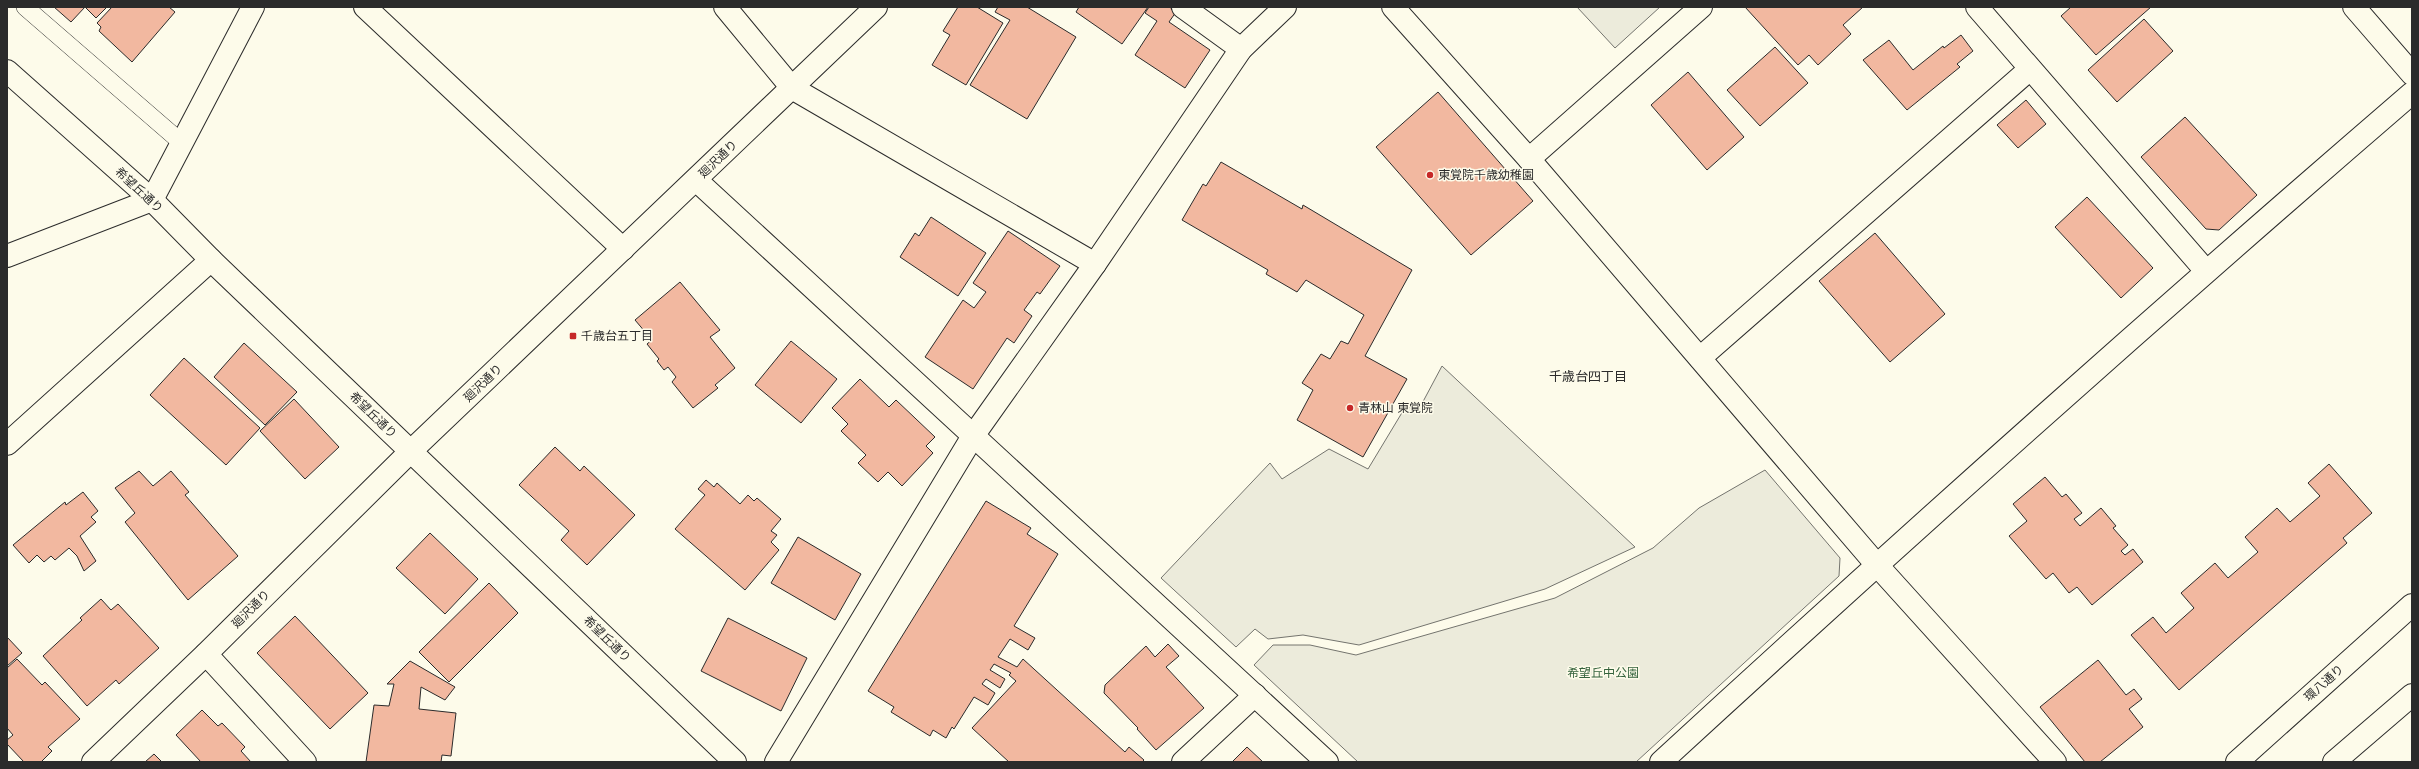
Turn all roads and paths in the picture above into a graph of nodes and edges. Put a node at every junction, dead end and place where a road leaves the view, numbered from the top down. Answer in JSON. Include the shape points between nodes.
{"nodes":[{"id":1,"x":26,"y":7,"type":"edge"},
{"id":2,"x":253,"y":7,"type":"edge"},
{"id":3,"x":365,"y":7,"type":"edge"},
{"id":4,"x":725,"y":7,"type":"edge"},
{"id":5,"x":876,"y":7,"type":"edge"},
{"id":6,"x":1184,"y":7,"type":"edge"},
{"id":7,"x":1285,"y":7,"type":"edge"},
{"id":8,"x":1393,"y":7,"type":"edge"},
{"id":9,"x":1701,"y":7,"type":"edge"},
{"id":10,"x":1976,"y":7,"type":"edge"},
{"id":11,"x":2354,"y":7,"type":"edge"},
{"id":12,"x":1241,"y":49,"type":"junction"},
{"id":13,"x":2030,"y":69,"type":"junction"},
{"id":14,"x":7,"y":71,"type":"edge"},
{"id":15,"x":2412,"y":74,"type":"edge"},
{"id":16,"x":792,"y":88,"type":"junction"},
{"id":17,"x":2412,"y":93,"type":"edge"},
{"id":18,"x":182,"y":143,"type":"junction"},
{"id":19,"x":1529,"y":159,"type":"junction"},
{"id":20,"x":696,"y":180,"type":"junction"},
{"id":21,"x":152,"y":200,"type":"junction"},
{"id":22,"x":623,"y":249,"type":"junction"},
{"id":23,"x":7,"y":256,"type":"edge"},
{"id":24,"x":211,"y":260,"type":"junction"},
{"id":25,"x":1096,"y":264,"type":"junction"},
{"id":26,"x":2206,"y":271,"type":"junction"},
{"id":27,"x":1700,"y":358,"type":"junction"},
{"id":28,"x":973,"y":436,"type":"junction"},
{"id":29,"x":7,"y":444,"type":"edge"},
{"id":30,"x":412,"y":451,"type":"junction"},
{"id":31,"x":1876,"y":564,"type":"junction"},
{"id":32,"x":2412,"y":605,"type":"edge"},
{"id":33,"x":206,"y":654,"type":"junction"},
{"id":34,"x":1255,"y":695,"type":"junction"},
{"id":35,"x":2412,"y":695,"type":"edge"},
{"id":36,"x":93,"y":762,"type":"edge"},
{"id":37,"x":305,"y":762,"type":"edge"},
{"id":38,"x":735,"y":762,"type":"edge"},
{"id":39,"x":776,"y":762,"type":"edge"},
{"id":40,"x":1183,"y":762,"type":"edge"},
{"id":41,"x":1327,"y":762,"type":"edge"},
{"id":42,"x":1661,"y":762,"type":"edge"},
{"id":43,"x":2055,"y":762,"type":"edge"},
{"id":44,"x":2237,"y":762,"type":"edge"},
{"id":45,"x":2334,"y":762,"type":"edge"}],
"edges":[{"from":1,"to":18,"type":"lane"},
{"from":2,"to":18,"type":"street"},
{"from":3,"to":22,"type":"street"},
{"from":4,"to":16,"type":"street"},
{"from":5,"to":16,"type":"street","name":"廻沢通り"},
{"from":6,"to":12,"type":"street"},
{"from":7,"to":12,"type":"street"},
{"from":8,"to":19,"type":"street"},
{"from":9,"to":19,"type":"street"},
{"from":10,"to":13,"type":"street"},
{"from":11,"to":15,"type":"street"},
{"from":12,"to":25,"type":"street"},
{"from":13,"to":26,"type":"street"},
{"from":13,"to":27,"type":"street"},
{"from":14,"to":21,"type":"street","name":"希望丘通り"},
{"from":16,"to":20,"type":"street","name":"廻沢通り"},
{"from":16,"to":25,"type":"street"},
{"from":17,"to":26,"type":"street"},
{"from":18,"to":21,"type":"street"},
{"from":19,"to":27,"type":"street"},
{"from":20,"to":22,"type":"street","name":"廻沢通り"},
{"from":20,"to":28,"type":"street"},
{"from":21,"to":23,"type":"street"},
{"from":21,"to":24,"type":"street","name":"希望丘通り"},
{"from":22,"to":30,"type":"street","name":"廻沢通り"},
{"from":24,"to":29,"type":"street"},
{"from":24,"to":30,"type":"street","name":"希望丘通り"},
{"from":25,"to":28,"type":"street"},
{"from":26,"to":31,"type":"street"},
{"from":27,"to":31,"type":"street"},
{"from":28,"to":34,"type":"street"},
{"from":28,"to":39,"type":"street"},
{"from":30,"to":33,"type":"street","name":"廻沢通り"},
{"from":30,"to":38,"type":"street","name":"希望丘通り"},
{"from":31,"to":42,"type":"street"},
{"from":31,"to":43,"type":"street"},
{"from":32,"to":44,"type":"street","name":"環八通り"},
{"from":33,"to":36,"type":"street","name":"廻沢通り"},
{"from":33,"to":37,"type":"street"},
{"from":34,"to":40,"type":"street"},
{"from":34,"to":41,"type":"street"},
{"from":35,"to":45,"type":"street"}]}
